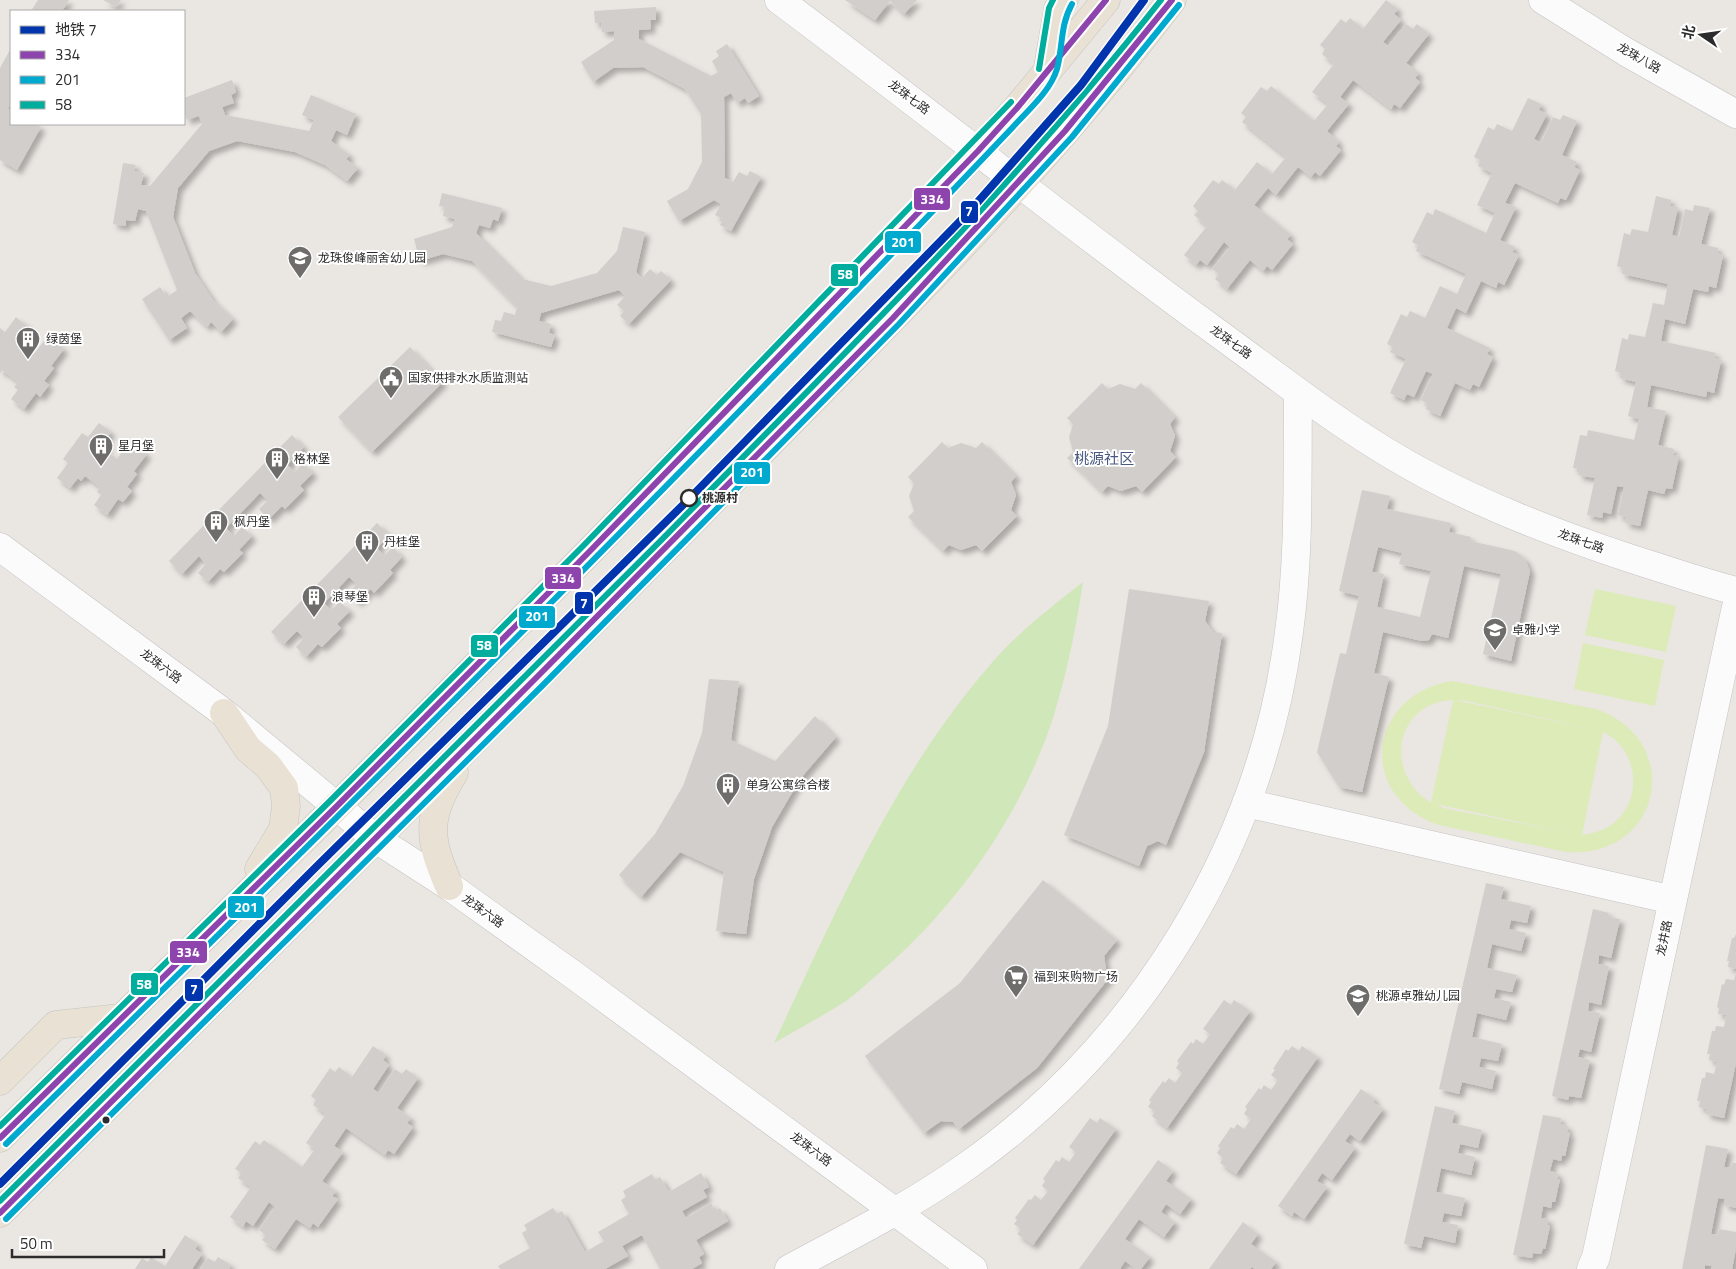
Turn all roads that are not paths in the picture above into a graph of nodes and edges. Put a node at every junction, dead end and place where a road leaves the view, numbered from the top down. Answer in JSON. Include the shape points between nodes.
{"nodes":[{"id":1,"x":779,"y":0,"type":"edge"},
{"id":2,"x":1064,"y":0,"type":"edge"},
{"id":3,"x":1106,"y":0,"type":"edge"},
{"id":4,"x":1172,"y":0,"type":"edge"},
{"id":5,"x":1549,"y":2,"type":"edge"},
{"id":6,"x":1048,"y":70,"type":"junction"},
{"id":7,"x":1736,"y":114,"type":"edge"},
{"id":8,"x":978,"y":151,"type":"junction"},
{"id":9,"x":1019,"y":183,"type":"junction"},
{"id":10,"x":1298,"y":392,"type":"junction"},
{"id":11,"x":0,"y":546,"type":"edge"},
{"id":12,"x":1736,"y":591,"type":"edge"},
{"id":13,"x":1736,"y":607,"type":"edge"},
{"id":14,"x":224,"y":713,"type":"junction"},
{"id":15,"x":480,"y":737,"type":"junction"},
{"id":16,"x":1246,"y":803,"type":"junction"},
{"id":17,"x":337,"y":806,"type":"junction"},
{"id":18,"x":376,"y":839,"type":"junction"},
{"id":19,"x":449,"y":886,"type":"junction"},
{"id":20,"x":1673,"y":900,"type":"junction"},
{"id":21,"x":240,"y":902,"type":"junction"},
{"id":22,"x":120,"y":1018,"type":"junction"},
{"id":23,"x":0,"y":1081,"type":"edge"},
{"id":24,"x":0,"y":1138,"type":"edge"},
{"id":25,"x":896,"y":1212,"type":"junction"},
{"id":26,"x":0,"y":1213,"type":"edge"},
{"id":27,"x":789,"y":1269,"type":"edge"},
{"id":28,"x":973,"y":1269,"type":"edge"},
{"id":29,"x":1591,"y":1269,"type":"edge"}],
"edges":[{"from":1,"to":8,"type":"street","name":"龙珠七路"},
{"from":2,"to":6,"type":"main road","via":[[1058,9]]},
{"from":3,"to":6,"type":"main road"},
{"from":4,"to":9,"type":"main road","via":[[1118,72]]},
{"from":5,"to":7,"type":"street","name":"龙珠八路","via":[[1626,52]]},
{"from":6,"to":8,"type":"main road"},
{"from":8,"to":9,"type":"street","name":"龙珠七路"},
{"from":8,"to":17,"type":"main road"},
{"from":9,"to":10,"type":"street","name":"龙珠七路","via":[[1100,247]]},
{"from":9,"to":15,"type":"main road","via":[[902,309]]},
{"from":10,"to":12,"type":"street","name":"龙珠七路","via":[[1425,474],[1505,514],[1590,545]]},
{"from":10,"to":16,"type":"street","via":[[1296,550],[1289,633],[1274,714]]},
{"from":11,"to":14,"type":"street","name":"龙珠六路"},
{"from":13,"to":20,"type":"street","name":"龙井路"},
{"from":14,"to":17,"type":"street","name":"龙珠六路"},
{"from":14,"to":21,"type":"main road","via":[[248,750],[268,766],[284,788],[286,806],[283,829]]},
{"from":15,"to":18,"type":"main road"},
{"from":15,"to":19,"type":"main road","via":[[453,776],[435,812],[431,834]]},
{"from":16,"to":20,"type":"street"},
{"from":16,"to":25,"type":"street","via":[[1210,885],[1186,929],[1115,1029],[1060,1089],[998,1144]]},
{"from":17,"to":18,"type":"street","name":"龙珠六路"},
{"from":17,"to":21,"type":"main road"},
{"from":18,"to":19,"type":"street","name":"龙珠六路"},
{"from":18,"to":26,"type":"main road"},
{"from":19,"to":25,"type":"street","name":"龙珠六路"},
{"from":20,"to":29,"type":"street","name":"龙井路"},
{"from":21,"to":22,"type":"main road"},
{"from":22,"to":23,"type":"main road","via":[[56,1025]]},
{"from":22,"to":24,"type":"main road"},
{"from":25,"to":27,"type":"street"},
{"from":25,"to":28,"type":"street","name":"龙珠六路"}]}
